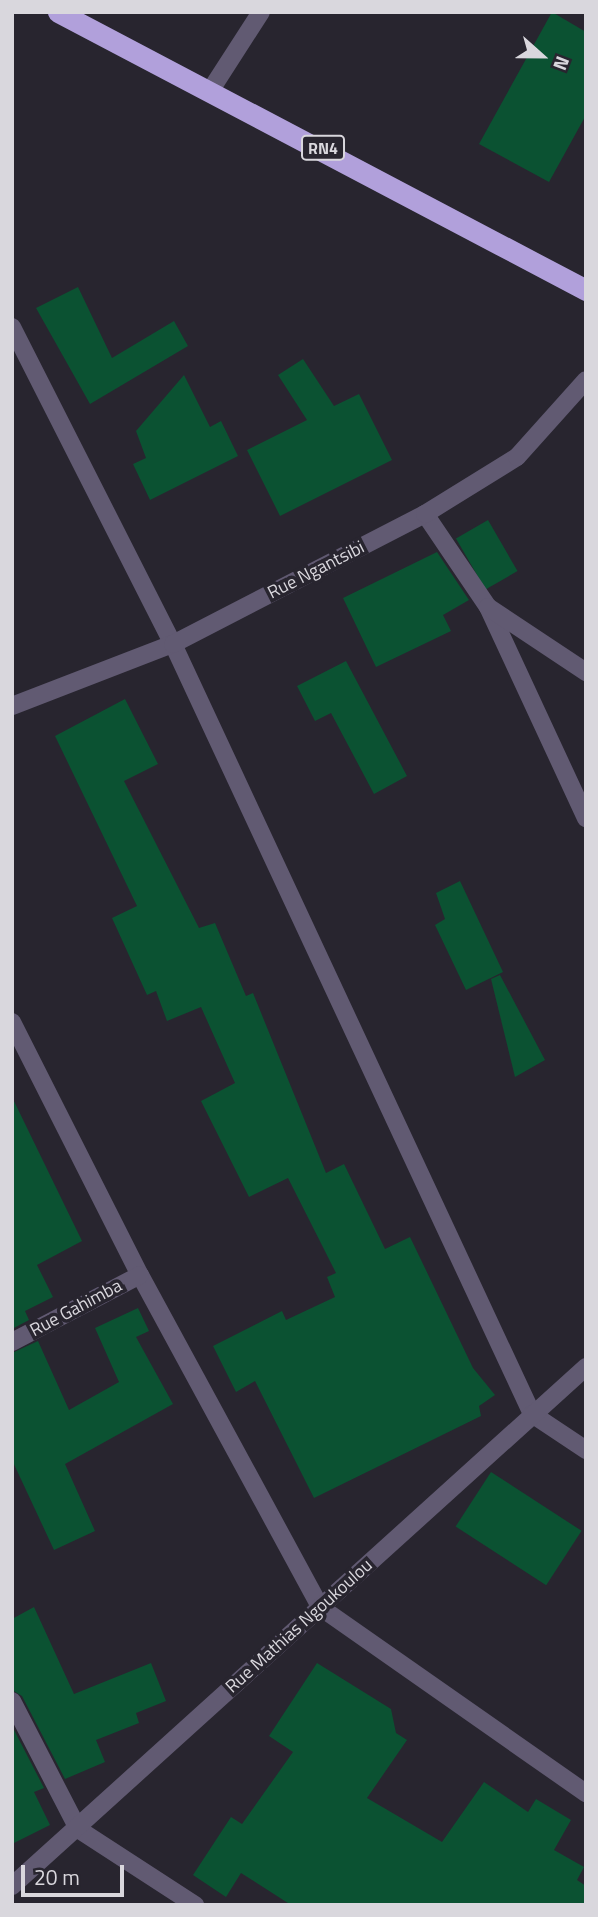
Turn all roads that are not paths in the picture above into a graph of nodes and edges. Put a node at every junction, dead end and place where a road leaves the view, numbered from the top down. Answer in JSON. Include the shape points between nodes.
{"nodes":[{"id":1,"x":58,"y":12,"type":"edge"},
{"id":2,"x":261,"y":12,"type":"edge"},
{"id":3,"x":212,"y":88,"type":"junction"},
{"id":4,"x":586,"y":290,"type":"edge"},
{"id":5,"x":12,"y":327,"type":"edge"},
{"id":6,"x":586,"y":380,"type":"edge"},
{"id":7,"x":425,"y":514,"type":"junction"},
{"id":8,"x":488,"y":607,"type":"junction"},
{"id":9,"x":173,"y":644,"type":"junction"},
{"id":10,"x":586,"y":672,"type":"edge"},
{"id":11,"x":12,"y":706,"type":"edge"},
{"id":12,"x":586,"y":818,"type":"edge"},
{"id":13,"x":12,"y":1022,"type":"edge"},
{"id":14,"x":140,"y":1275,"type":"junction"},
{"id":15,"x":12,"y":1342,"type":"edge"},
{"id":16,"x":586,"y":1367,"type":"edge"},
{"id":17,"x":532,"y":1414,"type":"junction"},
{"id":18,"x":586,"y":1450,"type":"edge"},
{"id":19,"x":320,"y":1607,"type":"junction"},
{"id":20,"x":12,"y":1701,"type":"edge"},
{"id":21,"x":586,"y":1793,"type":"edge"},
{"id":22,"x":78,"y":1829,"type":"junction"},
{"id":23,"x":12,"y":1886,"type":"edge"},
{"id":24,"x":195,"y":1905,"type":"edge"}],
"edges":[{"from":1,"to":3,"type":"highway","number":"RN4"},
{"from":2,"to":3,"type":"street"},
{"from":3,"to":4,"type":"highway","number":"RN4"},
{"from":5,"to":9,"type":"street"},
{"from":6,"to":7,"type":"street","name":"Rue Ngantsibi","via":[[517,457]]},
{"from":7,"to":8,"type":"street"},
{"from":7,"to":9,"type":"street","name":"Rue Ngantsibi"},
{"from":8,"to":10,"type":"street"},
{"from":8,"to":12,"type":"street"},
{"from":9,"to":11,"type":"street","name":"Rue Ngantsibi"},
{"from":9,"to":17,"type":"street"},
{"from":13,"to":14,"type":"street"},
{"from":14,"to":15,"type":"street","name":"Rue Gahimba"},
{"from":14,"to":19,"type":"street"},
{"from":16,"to":17,"type":"street","name":"Rue Mathias Ngoukoulou"},
{"from":17,"to":18,"type":"street"},
{"from":17,"to":19,"type":"street","name":"Rue Mathias Ngoukoulou"},
{"from":19,"to":21,"type":"street"},
{"from":19,"to":22,"type":"street","name":"Rue Mathias Ngoukoulou"},
{"from":20,"to":22,"type":"street"},
{"from":22,"to":23,"type":"street","name":"Rue Mathias Ngoukoulou"},
{"from":22,"to":24,"type":"street"}]}
